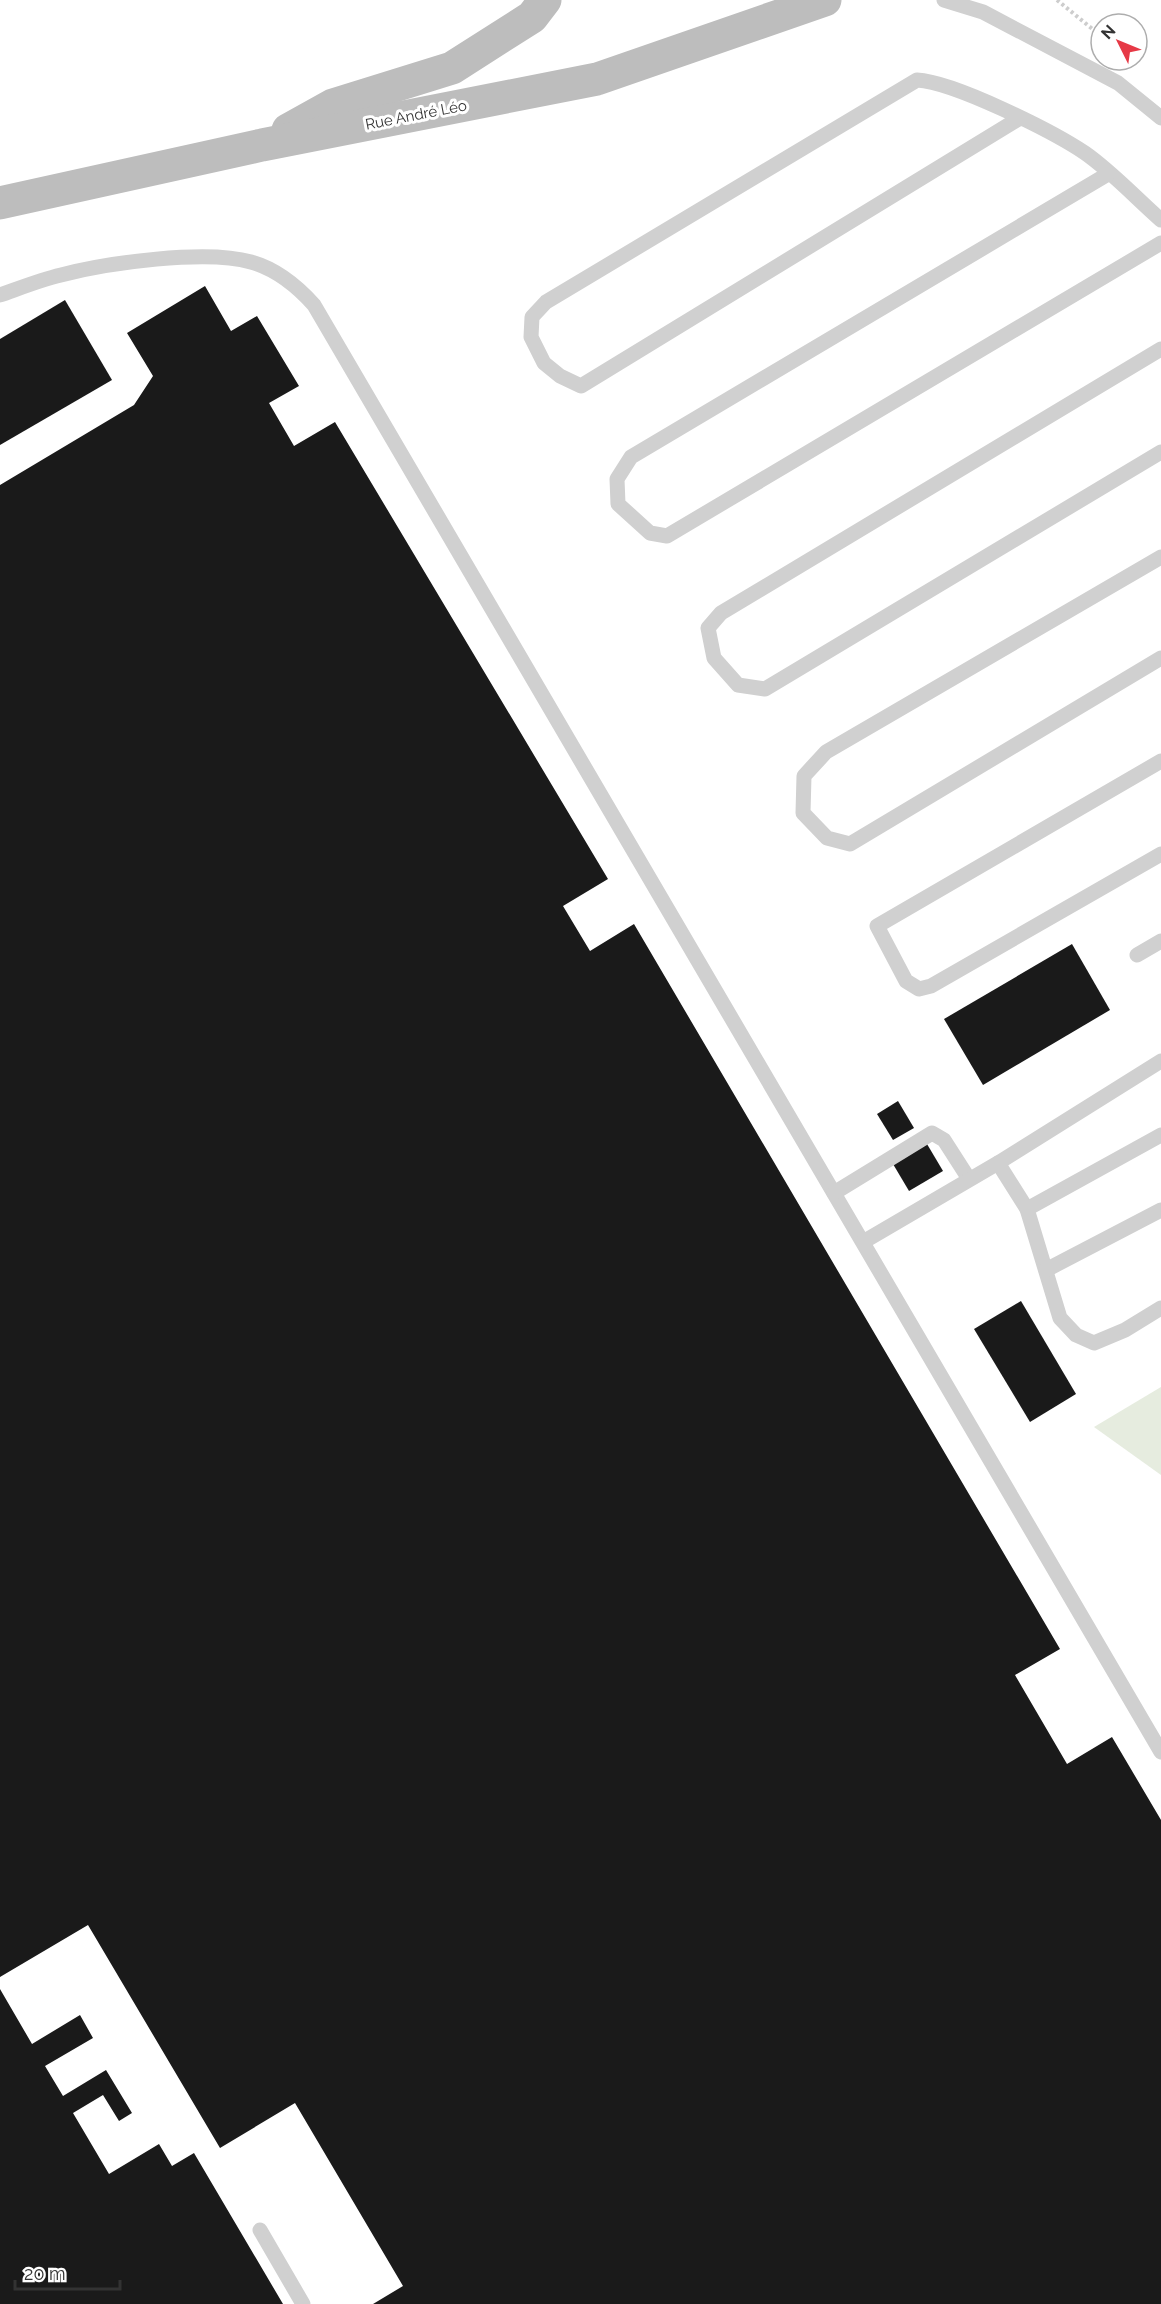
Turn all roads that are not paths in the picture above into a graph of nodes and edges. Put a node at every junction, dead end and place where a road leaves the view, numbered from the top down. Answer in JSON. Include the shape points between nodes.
{"nodes":[{"id":1,"x":545,"y":0,"type":"edge"},
{"id":2,"x":825,"y":0,"type":"edge"},
{"id":3,"x":944,"y":0,"type":"edge"},
{"id":4,"x":1020,"y":118,"type":"junction"},
{"id":5,"x":1161,"y":118,"type":"edge"},
{"id":6,"x":262,"y":145,"type":"junction"},
{"id":7,"x":1108,"y":174,"type":"junction"},
{"id":8,"x":0,"y":203,"type":"edge"},
{"id":9,"x":1161,"y":220,"type":"edge"},
{"id":10,"x":1161,"y":243,"type":"edge"},
{"id":11,"x":0,"y":295,"type":"edge"},
{"id":12,"x":1161,"y":349,"type":"edge"},
{"id":13,"x":1161,"y":452,"type":"edge"},
{"id":14,"x":1161,"y":557,"type":"edge"},
{"id":15,"x":1161,"y":658,"type":"edge"},
{"id":16,"x":1161,"y":761,"type":"edge"},
{"id":17,"x":1161,"y":854,"type":"edge"},
{"id":18,"x":1161,"y":941,"type":"edge"},
{"id":19,"x":1137,"y":955,"type":"dead end"},
{"id":20,"x":1161,"y":1061,"type":"edge"},
{"id":21,"x":1161,"y":1135,"type":"edge"},
{"id":22,"x":998,"y":1163,"type":"junction"},
{"id":23,"x":969,"y":1179,"type":"junction"},
{"id":24,"x":834,"y":1193,"type":"junction"},
{"id":25,"x":1027,"y":1209,"type":"junction"},
{"id":26,"x":1161,"y":1210,"type":"edge"},
{"id":27,"x":863,"y":1242,"type":"junction"},
{"id":28,"x":1046,"y":1270,"type":"junction"},
{"id":29,"x":1161,"y":1308,"type":"edge"},
{"id":30,"x":1161,"y":1752,"type":"edge"},
{"id":31,"x":260,"y":2230,"type":"dead end"},
{"id":32,"x":303,"y":2304,"type":"edge"}],
"edges":[{"from":1,"to":6,"type":"street","via":[[532,17],[452,68],[333,105]]},
{"from":2,"to":6,"type":"street","name":"Rue André Léo","via":[[597,79]]},
{"from":3,"to":5,"type":"lane","via":[[983,12],[1118,83]]},
{"from":4,"to":4,"type":"lane","via":[[581,386],[544,363],[531,337],[532,317],[546,302],[917,80],[934,81]]},
{"from":4,"to":7,"type":"lane","via":[[1086,153]]},
{"from":6,"to":8,"type":"street","name":"Rue André Léo"},
{"from":7,"to":9,"type":"lane"},
{"from":7,"to":10,"type":"lane","via":[[631,458],[617,479],[618,504],[650,532],[667,536]]},
{"from":11,"to":24,"type":"lane","via":[[61,275],[175,257],[252,262],[289,281],[309,299]]},
{"from":12,"to":13,"type":"lane","via":[[721,613],[708,628],[714,658],[738,685],[765,689]]},
{"from":14,"to":15,"type":"lane","via":[[826,752],[804,776],[803,813],[827,838],[850,844]]},
{"from":16,"to":17,"type":"lane","via":[[877,926],[906,981],[919,989],[931,986]]},
{"from":18,"to":19,"type":"lane"},
{"from":20,"to":22,"type":"lane"},
{"from":21,"to":25,"type":"lane"},
{"from":22,"to":23,"type":"lane"},
{"from":22,"to":25,"type":"lane"},
{"from":23,"to":24,"type":"lane","via":[[944,1140],[932,1132]]},
{"from":23,"to":27,"type":"lane"},
{"from":24,"to":27,"type":"lane"},
{"from":25,"to":28,"type":"lane"},
{"from":26,"to":28,"type":"lane"},
{"from":27,"to":30,"type":"lane"},
{"from":28,"to":29,"type":"lane","via":[[1060,1318],[1076,1335],[1094,1343]]},
{"from":31,"to":32,"type":"lane"}]}
